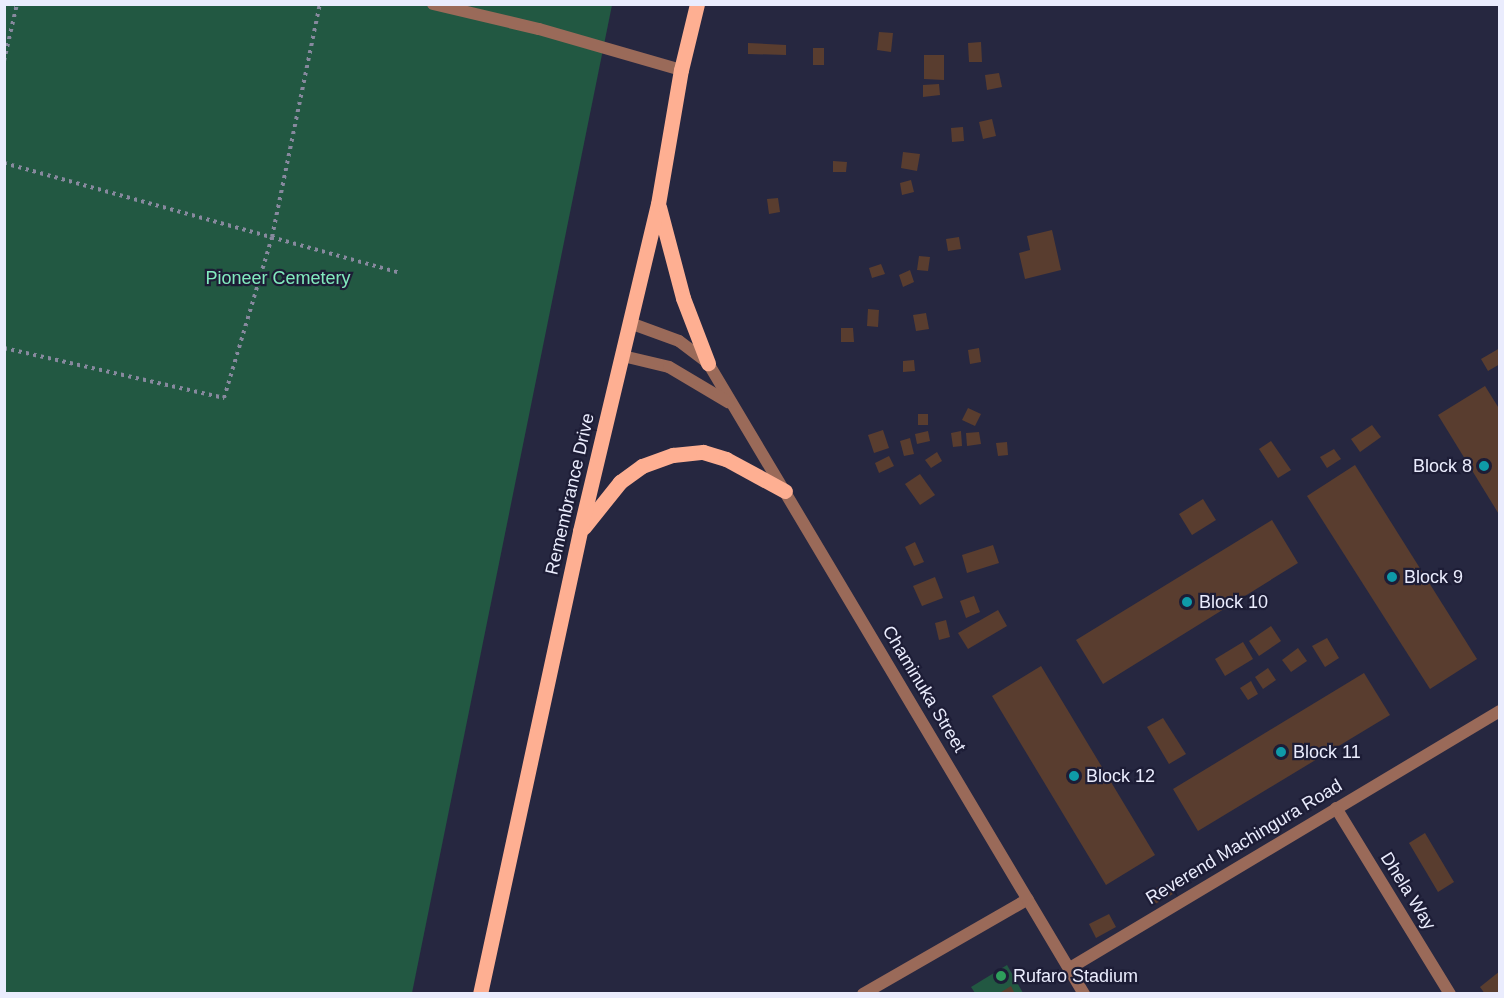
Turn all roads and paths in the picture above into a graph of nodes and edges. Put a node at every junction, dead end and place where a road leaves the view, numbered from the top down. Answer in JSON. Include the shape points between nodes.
{"nodes":[{"id":1,"x":17,"y":4,"type":"edge"},
{"id":2,"x":321,"y":4,"type":"edge"},
{"id":3,"x":433,"y":4,"type":"edge"},
{"id":4,"x":697,"y":4,"type":"edge"},
{"id":5,"x":4,"y":61,"type":"edge"},
{"id":6,"x":681,"y":70,"type":"junction"},
{"id":7,"x":4,"y":163,"type":"edge"},
{"id":8,"x":658,"y":204,"type":"junction"},
{"id":9,"x":272,"y":237,"type":"junction"},
{"id":10,"x":401,"y":273,"type":"dead end"},
{"id":11,"x":630,"y":323,"type":"junction"},
{"id":12,"x":4,"y":348,"type":"edge"},
{"id":13,"x":623,"y":356,"type":"junction"},
{"id":14,"x":708,"y":363,"type":"junction"},
{"id":15,"x":731,"y":405,"type":"junction"},
{"id":16,"x":785,"y":491,"type":"junction"},
{"id":17,"x":580,"y":531,"type":"junction"},
{"id":18,"x":1500,"y":711,"type":"edge"},
{"id":19,"x":1335,"y":807,"type":"junction"},
{"id":20,"x":1028,"y":899,"type":"junction"},
{"id":21,"x":1070,"y":969,"type":"junction"},
{"id":22,"x":480,"y":993,"type":"edge"},
{"id":23,"x":863,"y":993,"type":"edge"},
{"id":24,"x":1084,"y":993,"type":"edge"},
{"id":25,"x":1450,"y":993,"type":"edge"}],
"edges":[{"from":1,"to":5,"type":"path"},
{"from":2,"to":9,"type":"path"},
{"from":3,"to":6,"type":"street","via":[[539,29]]},
{"from":4,"to":6,"type":"main road","name":"Remembrance Drive"},
{"from":6,"to":8,"type":"main road","name":"Remembrance Drive"},
{"from":7,"to":9,"type":"path"},
{"from":8,"to":11,"type":"main road","name":"Remembrance Drive"},
{"from":8,"to":14,"type":"main road","via":[[683,298]]},
{"from":9,"to":10,"type":"path"},
{"from":9,"to":12,"type":"path","via":[[224,398]]},
{"from":11,"to":13,"type":"main road","name":"Remembrance Drive"},
{"from":11,"to":14,"type":"street","via":[[680,341]]},
{"from":13,"to":15,"type":"street","via":[[669,367]]},
{"from":13,"to":17,"type":"main road","name":"Remembrance Drive"},
{"from":14,"to":15,"type":"street","name":"Chaminuka Street"},
{"from":15,"to":16,"type":"street","name":"Chaminuka Street"},
{"from":16,"to":17,"type":"main road","via":[[726,459],[703,453],[673,454],[642,466],[620,482]]},
{"from":16,"to":20,"type":"street","name":"Chaminuka Street"},
{"from":17,"to":22,"type":"main road","name":"Remembrance Drive"},
{"from":18,"to":19,"type":"street","name":"Reverend Machingura Road"},
{"from":19,"to":21,"type":"street","name":"Reverend Machingura Road"},
{"from":19,"to":25,"type":"street","name":"Dhela Way"},
{"from":20,"to":21,"type":"street","name":"Chaminuka Street"},
{"from":20,"to":23,"type":"street"},
{"from":21,"to":24,"type":"street","name":"Chaminuka Street"}]}
